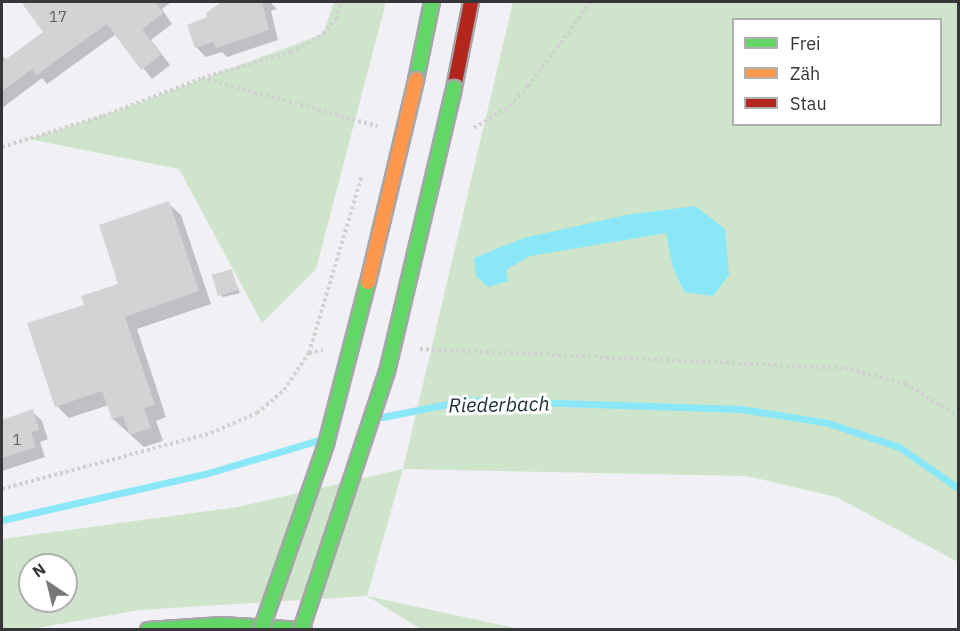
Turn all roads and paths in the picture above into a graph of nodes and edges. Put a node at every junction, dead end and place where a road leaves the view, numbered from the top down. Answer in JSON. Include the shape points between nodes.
{"nodes":[{"id":1,"x":342,"y":2,"type":"edge"},
{"id":2,"x":432,"y":2,"type":"edge"},
{"id":3,"x":471,"y":2,"type":"edge"},
{"id":4,"x":591,"y":2,"type":"edge"},
{"id":5,"x":202,"y":78,"type":"junction"},
{"id":6,"x":377,"y":126,"type":"junction"},
{"id":7,"x":388,"y":127,"type":"dead end"},
{"id":8,"x":464,"y":131,"type":"dead end"},
{"id":9,"x":374,"y":137,"type":"dead end"},
{"id":10,"x":2,"y":147,"type":"edge"},
{"id":11,"x":364,"y":171,"type":"dead end"},
{"id":12,"x":327,"y":349,"type":"dead end"},
{"id":13,"x":408,"y":349,"type":"dead end"},
{"id":14,"x":309,"y":353,"type":"junction"},
{"id":15,"x":958,"y":416,"type":"edge"},
{"id":16,"x":2,"y":489,"type":"edge"},
{"id":17,"x":148,"y":630,"type":"edge"},
{"id":18,"x":261,"y":630,"type":"edge"},
{"id":19,"x":302,"y":630,"type":"edge"}],
"edges":[{"from":1,"to":5,"type":"path","via":[[336,19],[309,44]]},
{"from":2,"to":18,"type":"main road","bridge":true,"via":[[350,359]]},
{"from":3,"to":19,"type":"main road","bridge":true,"via":[[410,286],[387,372]]},
{"from":4,"to":8,"type":"path","via":[[510,106]]},
{"from":5,"to":6,"type":"path"},
{"from":5,"to":10,"type":"path","via":[[103,116]]},
{"from":6,"to":7,"type":"path"},
{"from":6,"to":9,"type":"path"},
{"from":11,"to":14,"type":"path"},
{"from":12,"to":14,"type":"path"},
{"from":13,"to":15,"type":"path","via":[[845,368],[906,384]]},
{"from":14,"to":16,"type":"path","via":[[284,390],[257,413],[211,433]]},
{"from":17,"to":19,"type":"main road","via":[[222,625]]}]}
